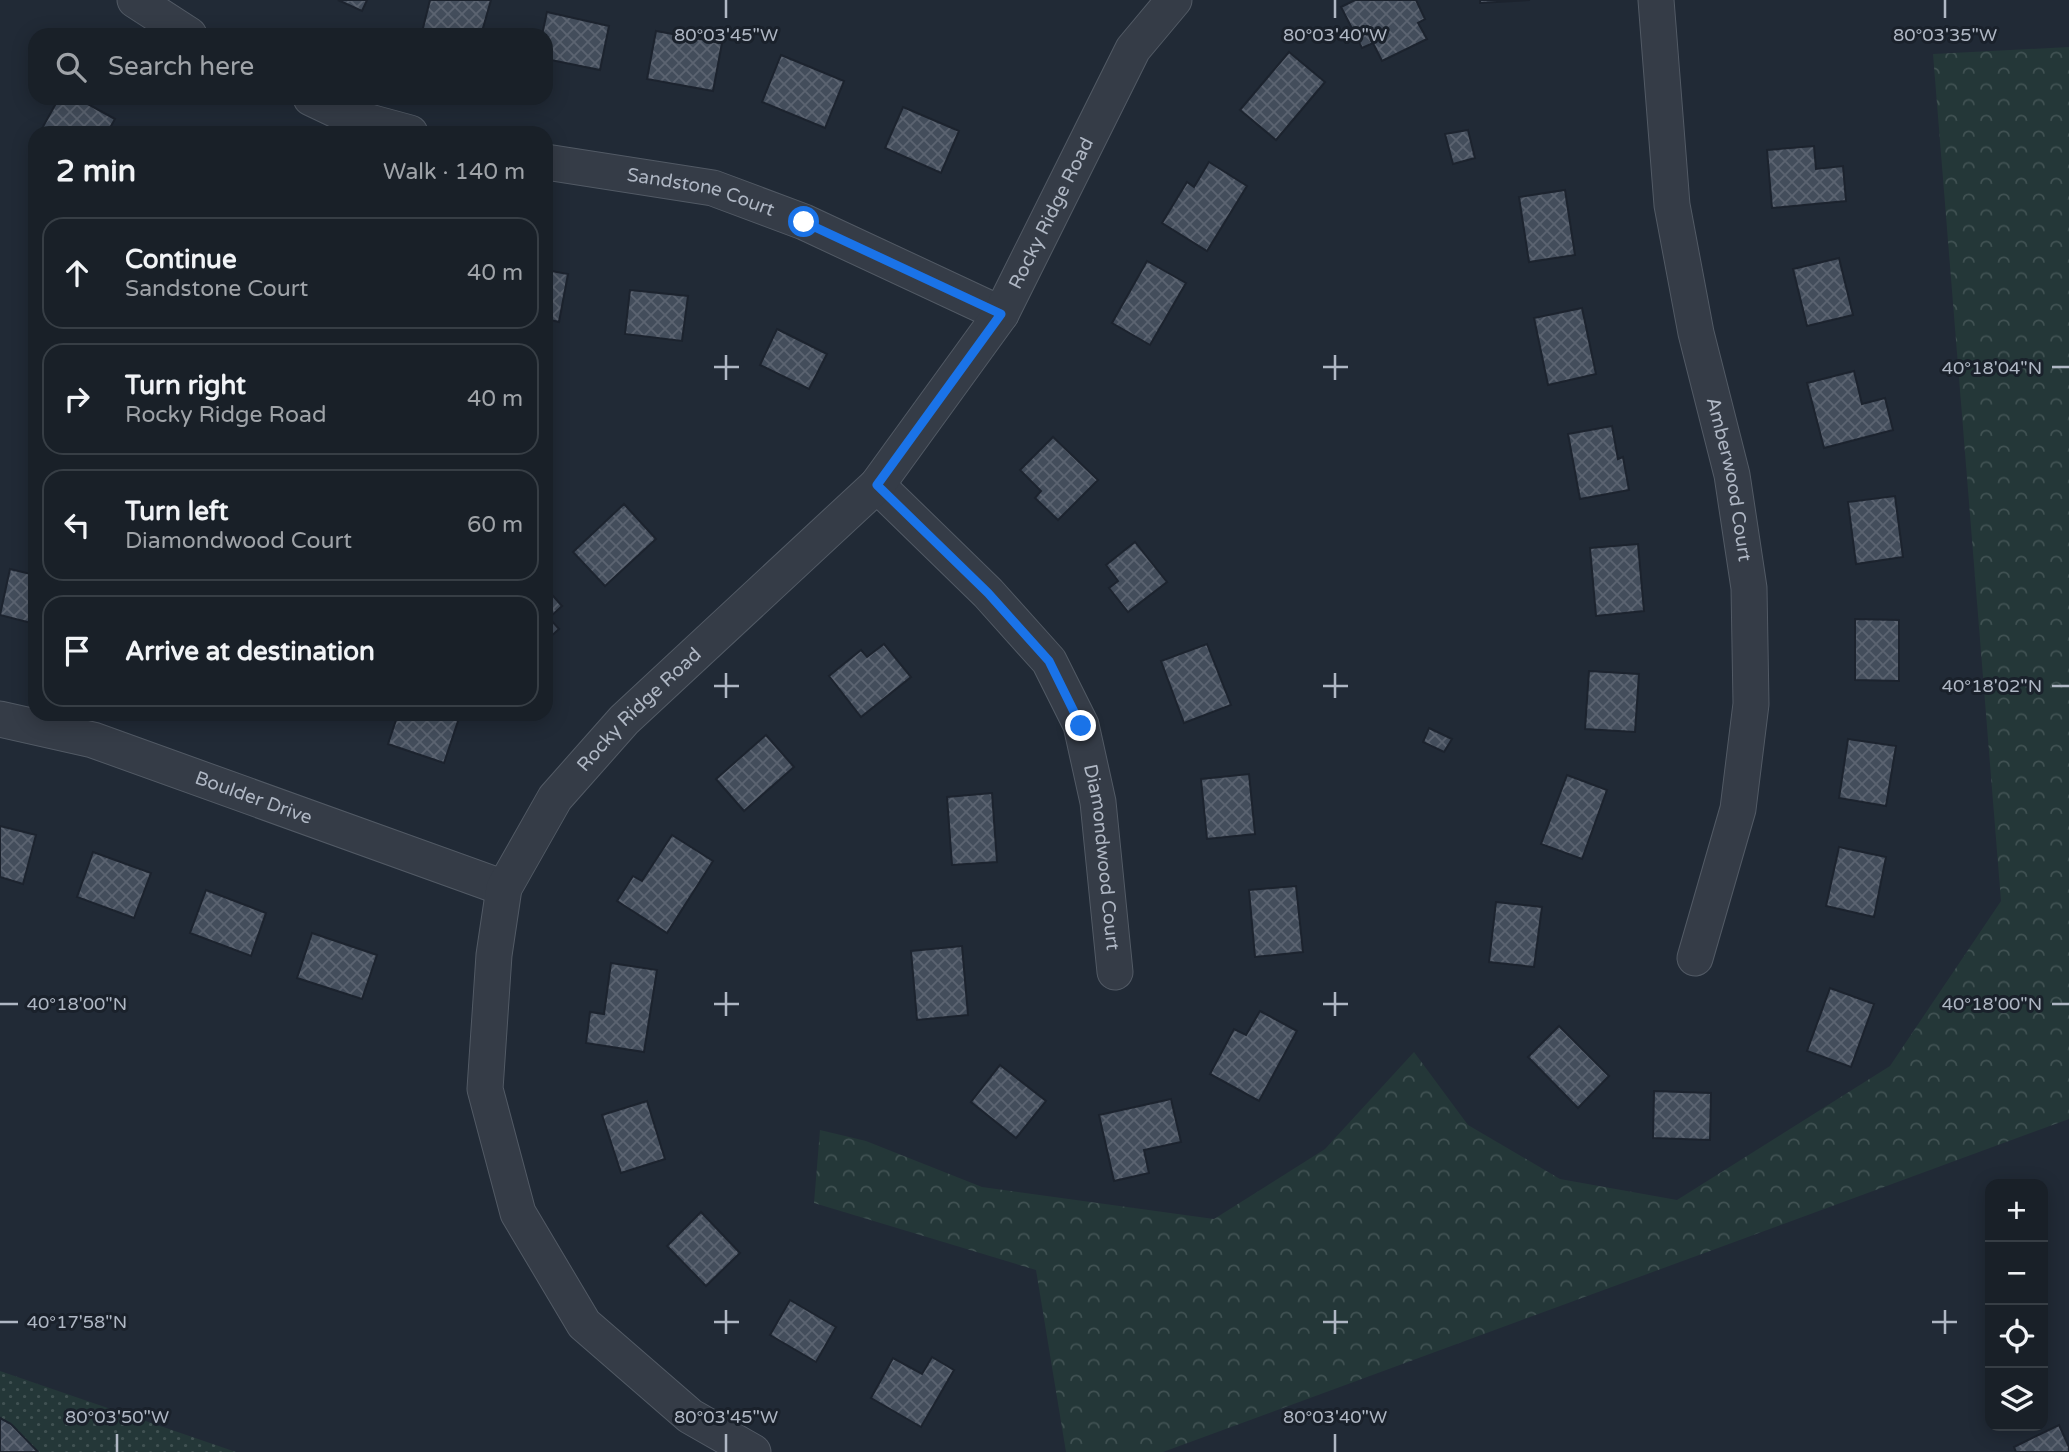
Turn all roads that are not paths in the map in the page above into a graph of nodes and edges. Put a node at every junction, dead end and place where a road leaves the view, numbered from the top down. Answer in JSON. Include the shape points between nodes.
{"nodes":[{"id":1,"x":135,"y":0,"type":"edge"},
{"id":2,"x":1174,"y":0,"type":"edge"},
{"id":3,"x":1656,"y":0,"type":"edge"},
{"id":4,"x":178,"y":28,"type":"edge"},
{"id":5,"x":326,"y":105,"type":"edge"},
{"id":6,"x":384,"y":126,"type":"edge"},
{"id":7,"x":553,"y":163,"type":"edge"},
{"id":8,"x":1001,"y":314,"type":"junction"},
{"id":9,"x":877,"y":485,"type":"junction"},
{"id":10,"x":0,"y":719,"type":"edge"},
{"id":11,"x":504,"y":888,"type":"junction"},
{"id":12,"x":1695,"y":958,"type":"dead end"},
{"id":13,"x":1115,"y":972,"type":"dead end"},
{"id":14,"x":752,"y":1452,"type":"edge"}],
"edges":[{"from":1,"to":4,"type":"street"},
{"from":2,"to":8,"type":"street","name":"Rocky Ridge Road","via":[[1133,49]]},
{"from":3,"to":12,"type":"street","name":"Amberwood Court","via":[[1672,205],[1696,332],[1732,475],[1749,588],[1751,704],[1738,809]]},
{"from":5,"to":6,"type":"street"},
{"from":7,"to":8,"type":"street","name":"Sandstone Court","via":[[713,188],[804,222]]},
{"from":8,"to":9,"type":"street","name":"Rocky Ridge Road"},
{"from":9,"to":11,"type":"street","name":"Rocky Ridge Road","via":[[624,720],[555,798]]},
{"from":9,"to":13,"type":"street","name":"Diamondwood Court","via":[[988,593],[1049,661],[1081,726],[1098,802]]},
{"from":10,"to":11,"type":"street","name":"Boulder Drive","via":[[93,740]]},
{"from":11,"to":14,"type":"street","name":"Rocky Ridge Road","via":[[494,955],[485,1089],[518,1213],[584,1324],[690,1416]]}]}
